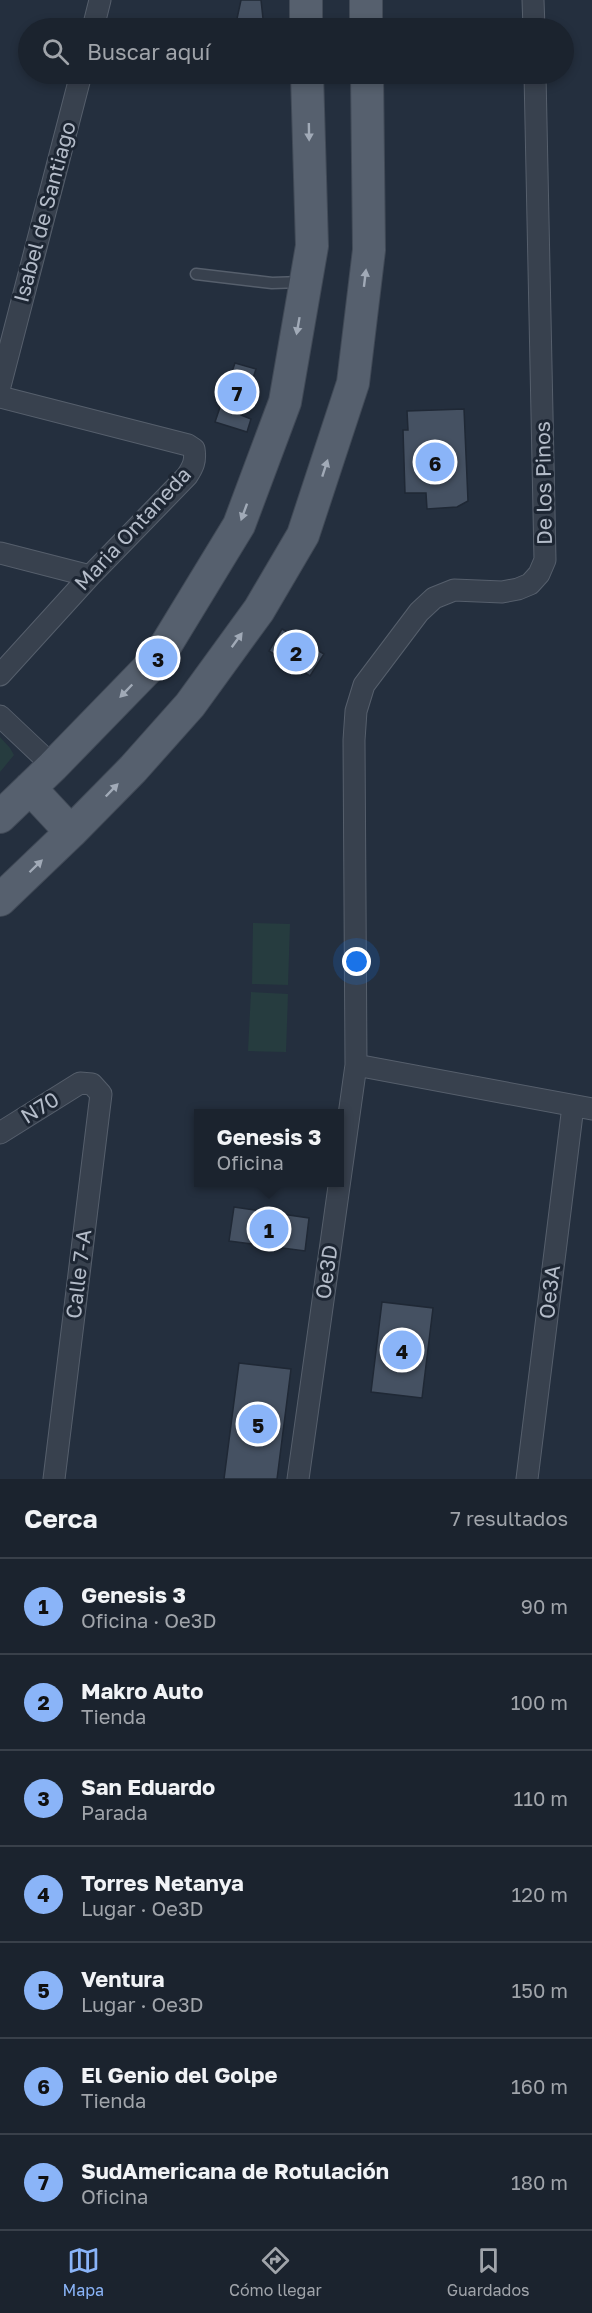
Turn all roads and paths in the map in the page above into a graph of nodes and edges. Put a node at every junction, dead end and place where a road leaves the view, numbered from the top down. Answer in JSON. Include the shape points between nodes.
{"nodes":[{"id":1,"x":100,"y":0,"type":"edge"},
{"id":2,"x":306,"y":0,"type":"edge"},
{"id":3,"x":366,"y":0,"type":"edge"},
{"id":4,"x":533,"y":0,"type":"edge"},
{"id":5,"x":96,"y":18,"type":"edge"},
{"id":6,"x":306,"y":18,"type":"edge"},
{"id":7,"x":366,"y":18,"type":"edge"},
{"id":8,"x":534,"y":18,"type":"edge"},
{"id":9,"x":78,"y":84,"type":"edge"},
{"id":10,"x":308,"y":84,"type":"edge"},
{"id":11,"x":367,"y":84,"type":"edge"},
{"id":12,"x":535,"y":84,"type":"edge"},
{"id":13,"x":196,"y":274,"type":"dead end"},
{"id":14,"x":306,"y":282,"type":"junction"},
{"id":15,"x":0,"y":386,"type":"edge"},
{"id":16,"x":0,"y":397,"type":"edge"},
{"id":17,"x":0,"y":553,"type":"edge"},
{"id":18,"x":90,"y":576,"type":"junction"},
{"id":19,"x":0,"y":675,"type":"edge"},
{"id":20,"x":0,"y":716,"type":"edge"},
{"id":21,"x":53,"y":766,"type":"junction"},
{"id":22,"x":30,"y":788,"type":"junction"},
{"id":23,"x":0,"y":817,"type":"edge"},
{"id":24,"x":71,"y":832,"type":"junction"},
{"id":25,"x":0,"y":900,"type":"edge"},
{"id":26,"x":356,"y":1065,"type":"junction"},
{"id":27,"x":80,"y":1083,"type":"joint"},
{"id":28,"x":583,"y":1108,"type":"edge"},
{"id":29,"x":0,"y":1133,"type":"edge"},
{"id":30,"x":344,"y":1151,"type":"edge"},
{"id":31,"x":339,"y":1187,"type":"edge"},
{"id":32,"x":54,"y":1479,"type":"edge"},
{"id":33,"x":298,"y":1479,"type":"edge"},
{"id":34,"x":527,"y":1479,"type":"edge"}],
"edges":[{"from":1,"to":5,"type":"street"},
{"from":2,"to":6,"type":"main road"},
{"from":3,"to":7,"type":"main road"},
{"from":4,"to":8,"type":"street"},
{"from":9,"to":15,"type":"street","name":"Isabel de Santiago"},
{"from":10,"to":14,"type":"main road","one_way":true,"via":[[312,246]]},
{"from":24,"to":11,"type":"main road","one_way":true,"via":[[190,705],[259,609],[303,535],[353,383],[369,250]]},
{"from":12,"to":26,"type":"street","name":"De los Pinos","via":[[545,560],[530,584],[518,589],[454,590],[434,598],[418,612],[364,685],[356,711],[354,740]]},
{"from":13,"to":14,"type":"lane","via":[[272,284]]},
{"from":14,"to":21,"type":"main road","one_way":true,"via":[[285,402],[239,525],[158,658]]},
{"from":16,"to":18,"type":"street","name":"Maria Ontaneda","via":[[188,444],[194,449],[196,458],[186,476]]},
{"from":17,"to":18,"type":"street"},
{"from":18,"to":19,"type":"street","name":"Maria Ontaneda"},
{"from":20,"to":21,"type":"street"},
{"from":21,"to":22,"type":"main road"},
{"from":22,"to":23,"type":"main road"},
{"from":22,"to":24,"type":"main road"},
{"from":25,"to":24,"type":"main road","one_way":true},
{"from":26,"to":28,"type":"street"},
{"from":26,"to":30,"type":"street","name":"Oe3D"},
{"from":27,"to":29,"type":"street","name":"N70"},
{"from":27,"to":32,"type":"street","name":"Calle 7-A","via":[[92,1084],[101,1095]]},
{"from":28,"to":34,"type":"street","name":"Oe3A"},
{"from":31,"to":33,"type":"street","name":"Oe3D"}]}
